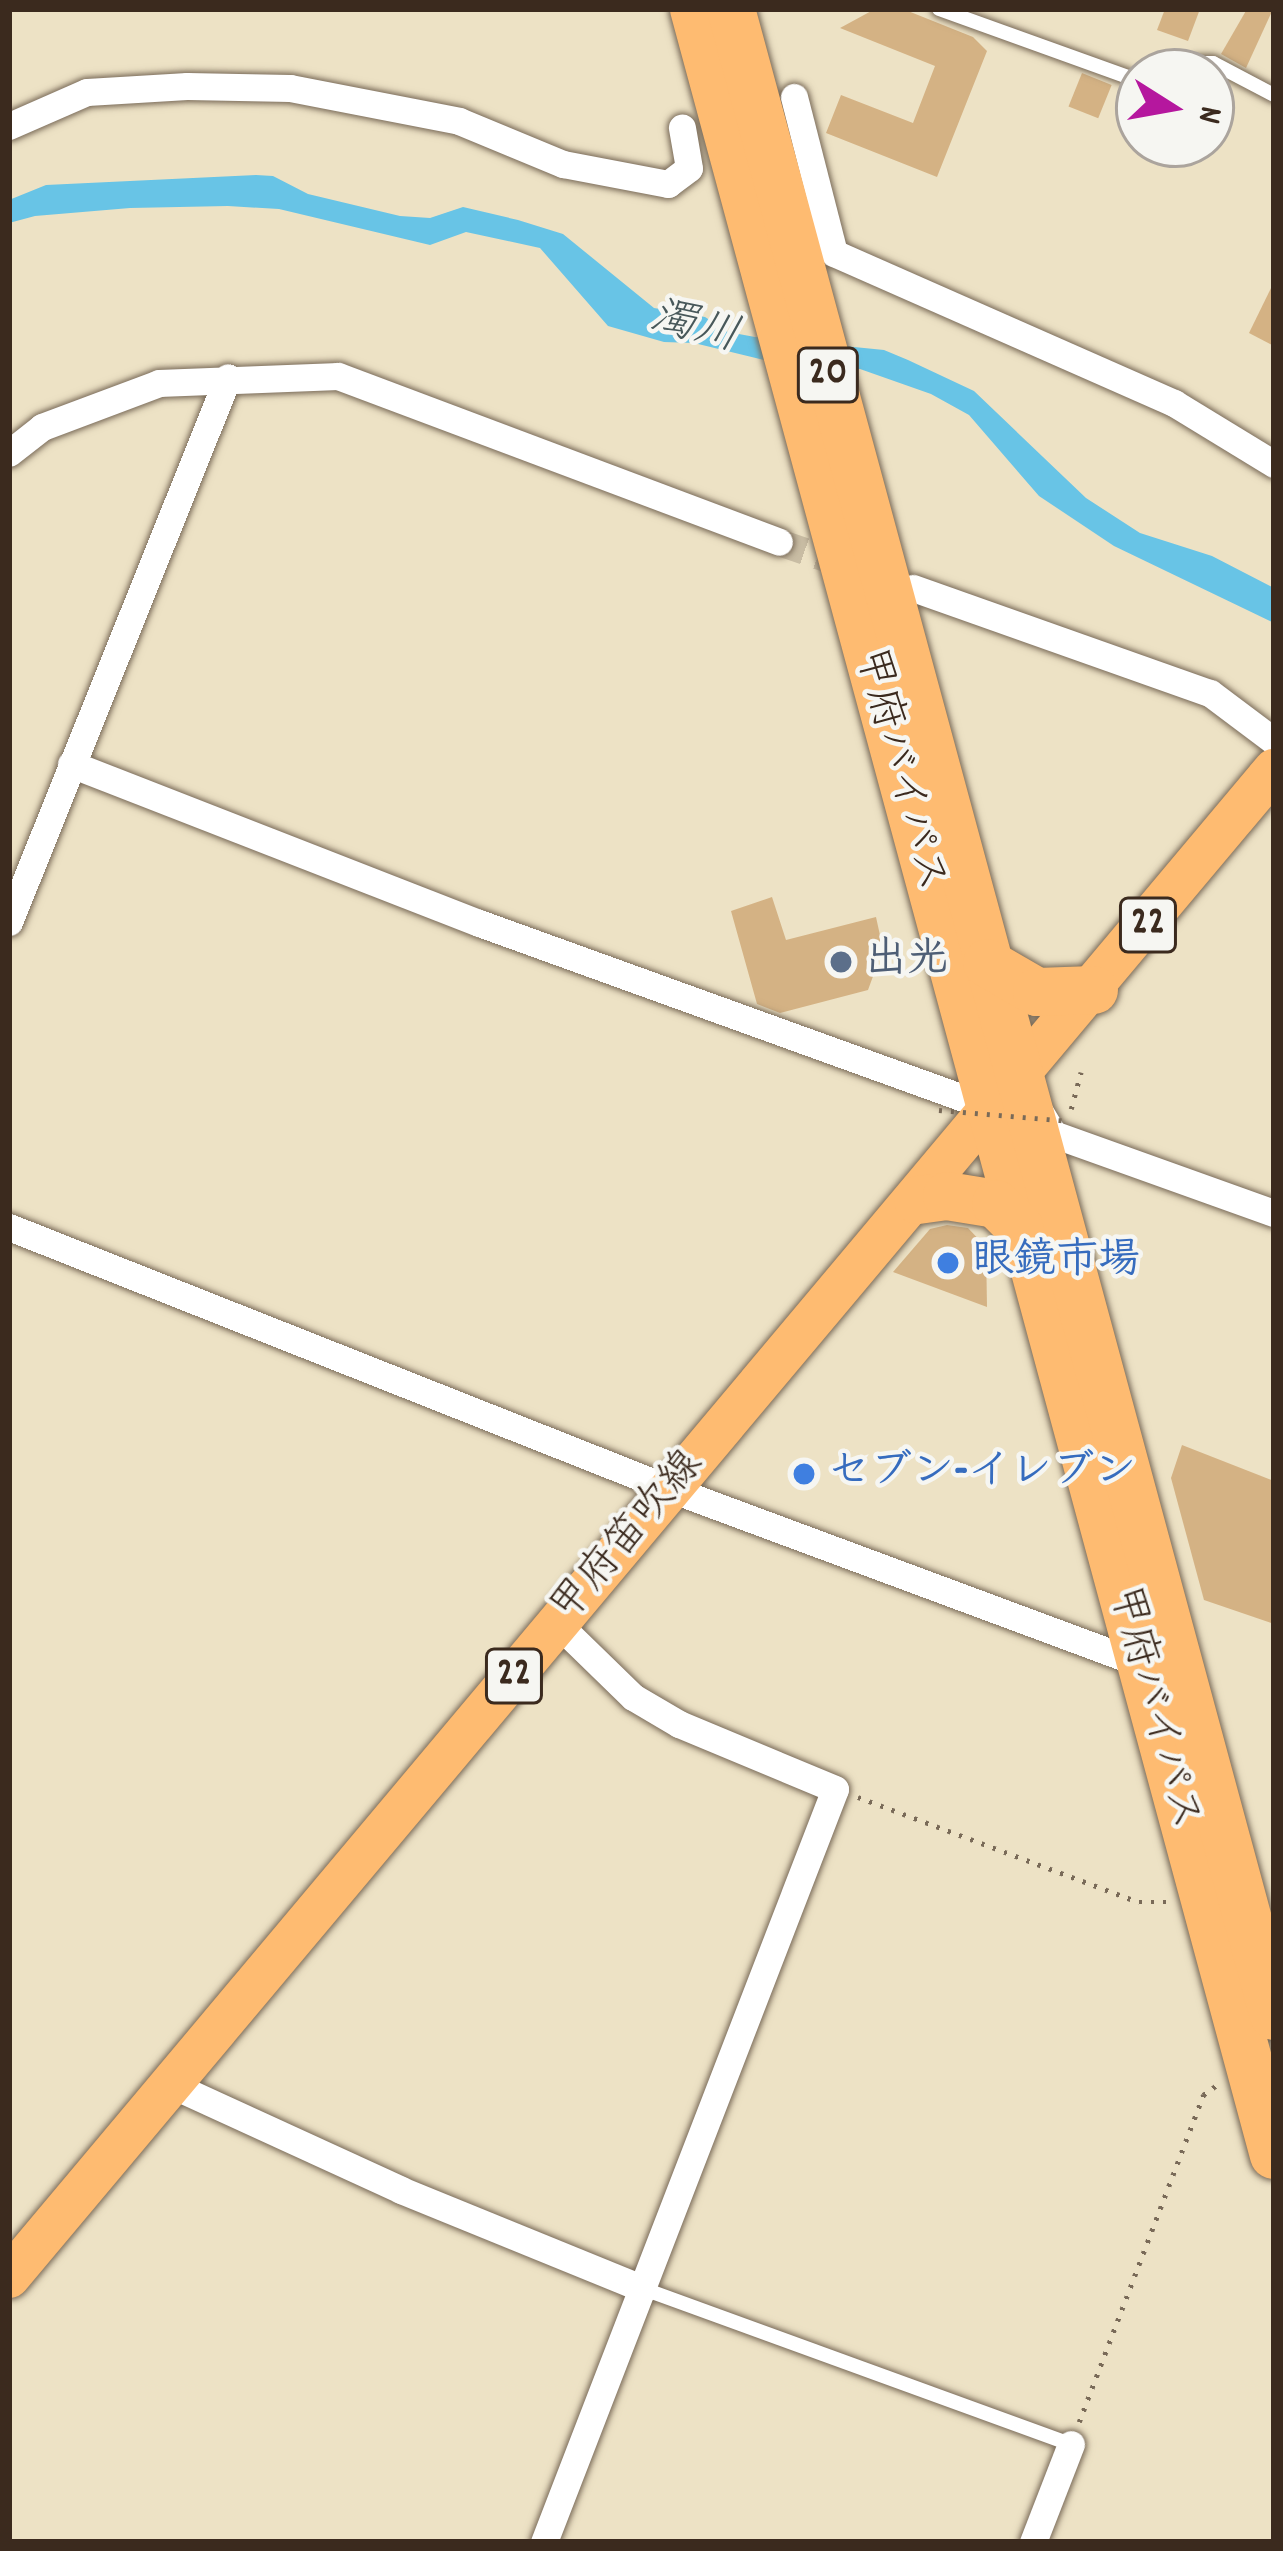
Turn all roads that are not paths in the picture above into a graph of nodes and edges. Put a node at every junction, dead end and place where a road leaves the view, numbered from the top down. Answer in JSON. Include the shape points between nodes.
{"nodes":[{"id":1,"x":694,"y":9,"type":"edge"},
{"id":2,"x":730,"y":9,"type":"edge"},
{"id":3,"x":939,"y":9,"type":"edge"},
{"id":4,"x":1115,"y":72,"type":"edge"},
{"id":5,"x":1235,"y":75,"type":"edge"},
{"id":6,"x":1274,"y":95,"type":"edge"},
{"id":7,"x":794,"y":98,"type":"dead end"},
{"id":8,"x":9,"y":126,"type":"edge"},
{"id":9,"x":682,"y":128,"type":"dead end"},
{"id":10,"x":772,"y":236,"type":"junction"},
{"id":11,"x":227,"y":377,"type":"junction"},
{"id":12,"x":9,"y":453,"type":"edge"},
{"id":13,"x":1274,"y":464,"type":"edge"},
{"id":14,"x":778,"y":542,"type":"tunnel mouth"},
{"id":15,"x":913,"y":588,"type":"dead end"},
{"id":16,"x":1274,"y":740,"type":"edge"},
{"id":17,"x":71,"y":764,"type":"junction"},
{"id":18,"x":1274,"y":770,"type":"edge"},
{"id":19,"x":9,"y":922,"type":"edge"},
{"id":20,"x":987,"y":963,"type":"junction"},
{"id":21,"x":1094,"y":990,"type":"junction"},
{"id":22,"x":1005,"y":1093,"type":"junction"},
{"id":23,"x":918,"y":1200,"type":"junction"},
{"id":24,"x":1274,"y":1213,"type":"edge"},
{"id":25,"x":9,"y":1227,"type":"edge"},
{"id":26,"x":1019,"y":1227,"type":"junction"},
{"id":27,"x":668,"y":1488,"type":"junction"},
{"id":28,"x":557,"y":1624,"type":"junction"},
{"id":29,"x":1139,"y":1663,"type":"junction"},
{"id":30,"x":1245,"y":1953,"type":"edge"},
{"id":31,"x":170,"y":2084,"type":"junction"},
{"id":32,"x":1274,"y":2155,"type":"edge"},
{"id":33,"x":9,"y":2277,"type":"edge"},
{"id":34,"x":644,"y":2289,"type":"junction"},
{"id":35,"x":1071,"y":2444,"type":"joint"},
{"id":36,"x":544,"y":2542,"type":"edge"},
{"id":37,"x":1033,"y":2542,"type":"edge"}],
"edges":[{"from":1,"to":10,"type":"highway","name":"甲府バイパス","number":"20"},
{"from":2,"to":10,"type":"highway","name":"甲府バイパス","number":"20"},
{"from":3,"to":4,"type":"lane"},
{"from":5,"to":6,"type":"lane"},
{"from":7,"to":13,"type":"street","via":[[834,253],[1174,403]]},
{"from":8,"to":9,"type":"street","via":[[87,92],[290,88],[459,121],[563,164],[668,184],[689,167]]},
{"from":10,"to":20,"type":"highway","name":"甲府バイパス","number":"20","via":[[863,505]]},
{"from":10,"to":22,"type":"highway","name":"甲府バイパス","number":"20","via":[[819,482]]},
{"from":11,"to":12,"type":"street","via":[[159,383],[42,428]]},
{"from":11,"to":14,"type":"street","via":[[338,376]]},
{"from":11,"to":17,"type":"street"},
{"from":15,"to":16,"type":"street","via":[[1210,693]]},
{"from":17,"to":19,"type":"street"},
{"from":17,"to":22,"type":"street","via":[[479,923]]},
{"from":18,"to":21,"type":"main road","number":"22"},
{"from":20,"to":21,"type":"highway","via":[[1036,992]]},
{"from":20,"to":22,"type":"highway","name":"甲府バイパス","number":"20"},
{"from":21,"to":22,"type":"main road","number":"22"},
{"from":22,"to":23,"type":"main road","name":"甲府笛吹線","number":"22"},
{"from":22,"to":24,"type":"street","via":[[1053,1133]]},
{"from":22,"to":26,"type":"highway","name":"甲府バイパス","number":"20"},
{"from":22,"to":30,"type":"highway","name":"甲府バイパス","number":"20"},
{"from":23,"to":26,"type":"highway","via":[[975,1198],[996,1204]]},
{"from":23,"to":27,"type":"main road","name":"甲府笛吹線","number":"22"},
{"from":25,"to":27,"type":"street"},
{"from":26,"to":29,"type":"highway","name":"甲府バイパス","number":"20"},
{"from":27,"to":28,"type":"main road","name":"甲府笛吹線","number":"22"},
{"from":27,"to":29,"type":"street"},
{"from":28,"to":31,"type":"main road","name":"甲府笛吹線","number":"22"},
{"from":28,"to":34,"type":"street","via":[[633,1697],[835,1789]]},
{"from":29,"to":30,"type":"highway","name":"甲府バイパス","number":"20"},
{"from":30,"to":32,"type":"highway","name":"甲府バイパス","number":"20","via":[[1250,2063]]},
{"from":31,"to":33,"type":"main road","name":"甲府笛吹線","number":"22"},
{"from":31,"to":34,"type":"street"},
{"from":34,"to":35,"type":"lane"},
{"from":34,"to":36,"type":"street"},
{"from":35,"to":37,"type":"street"}]}
